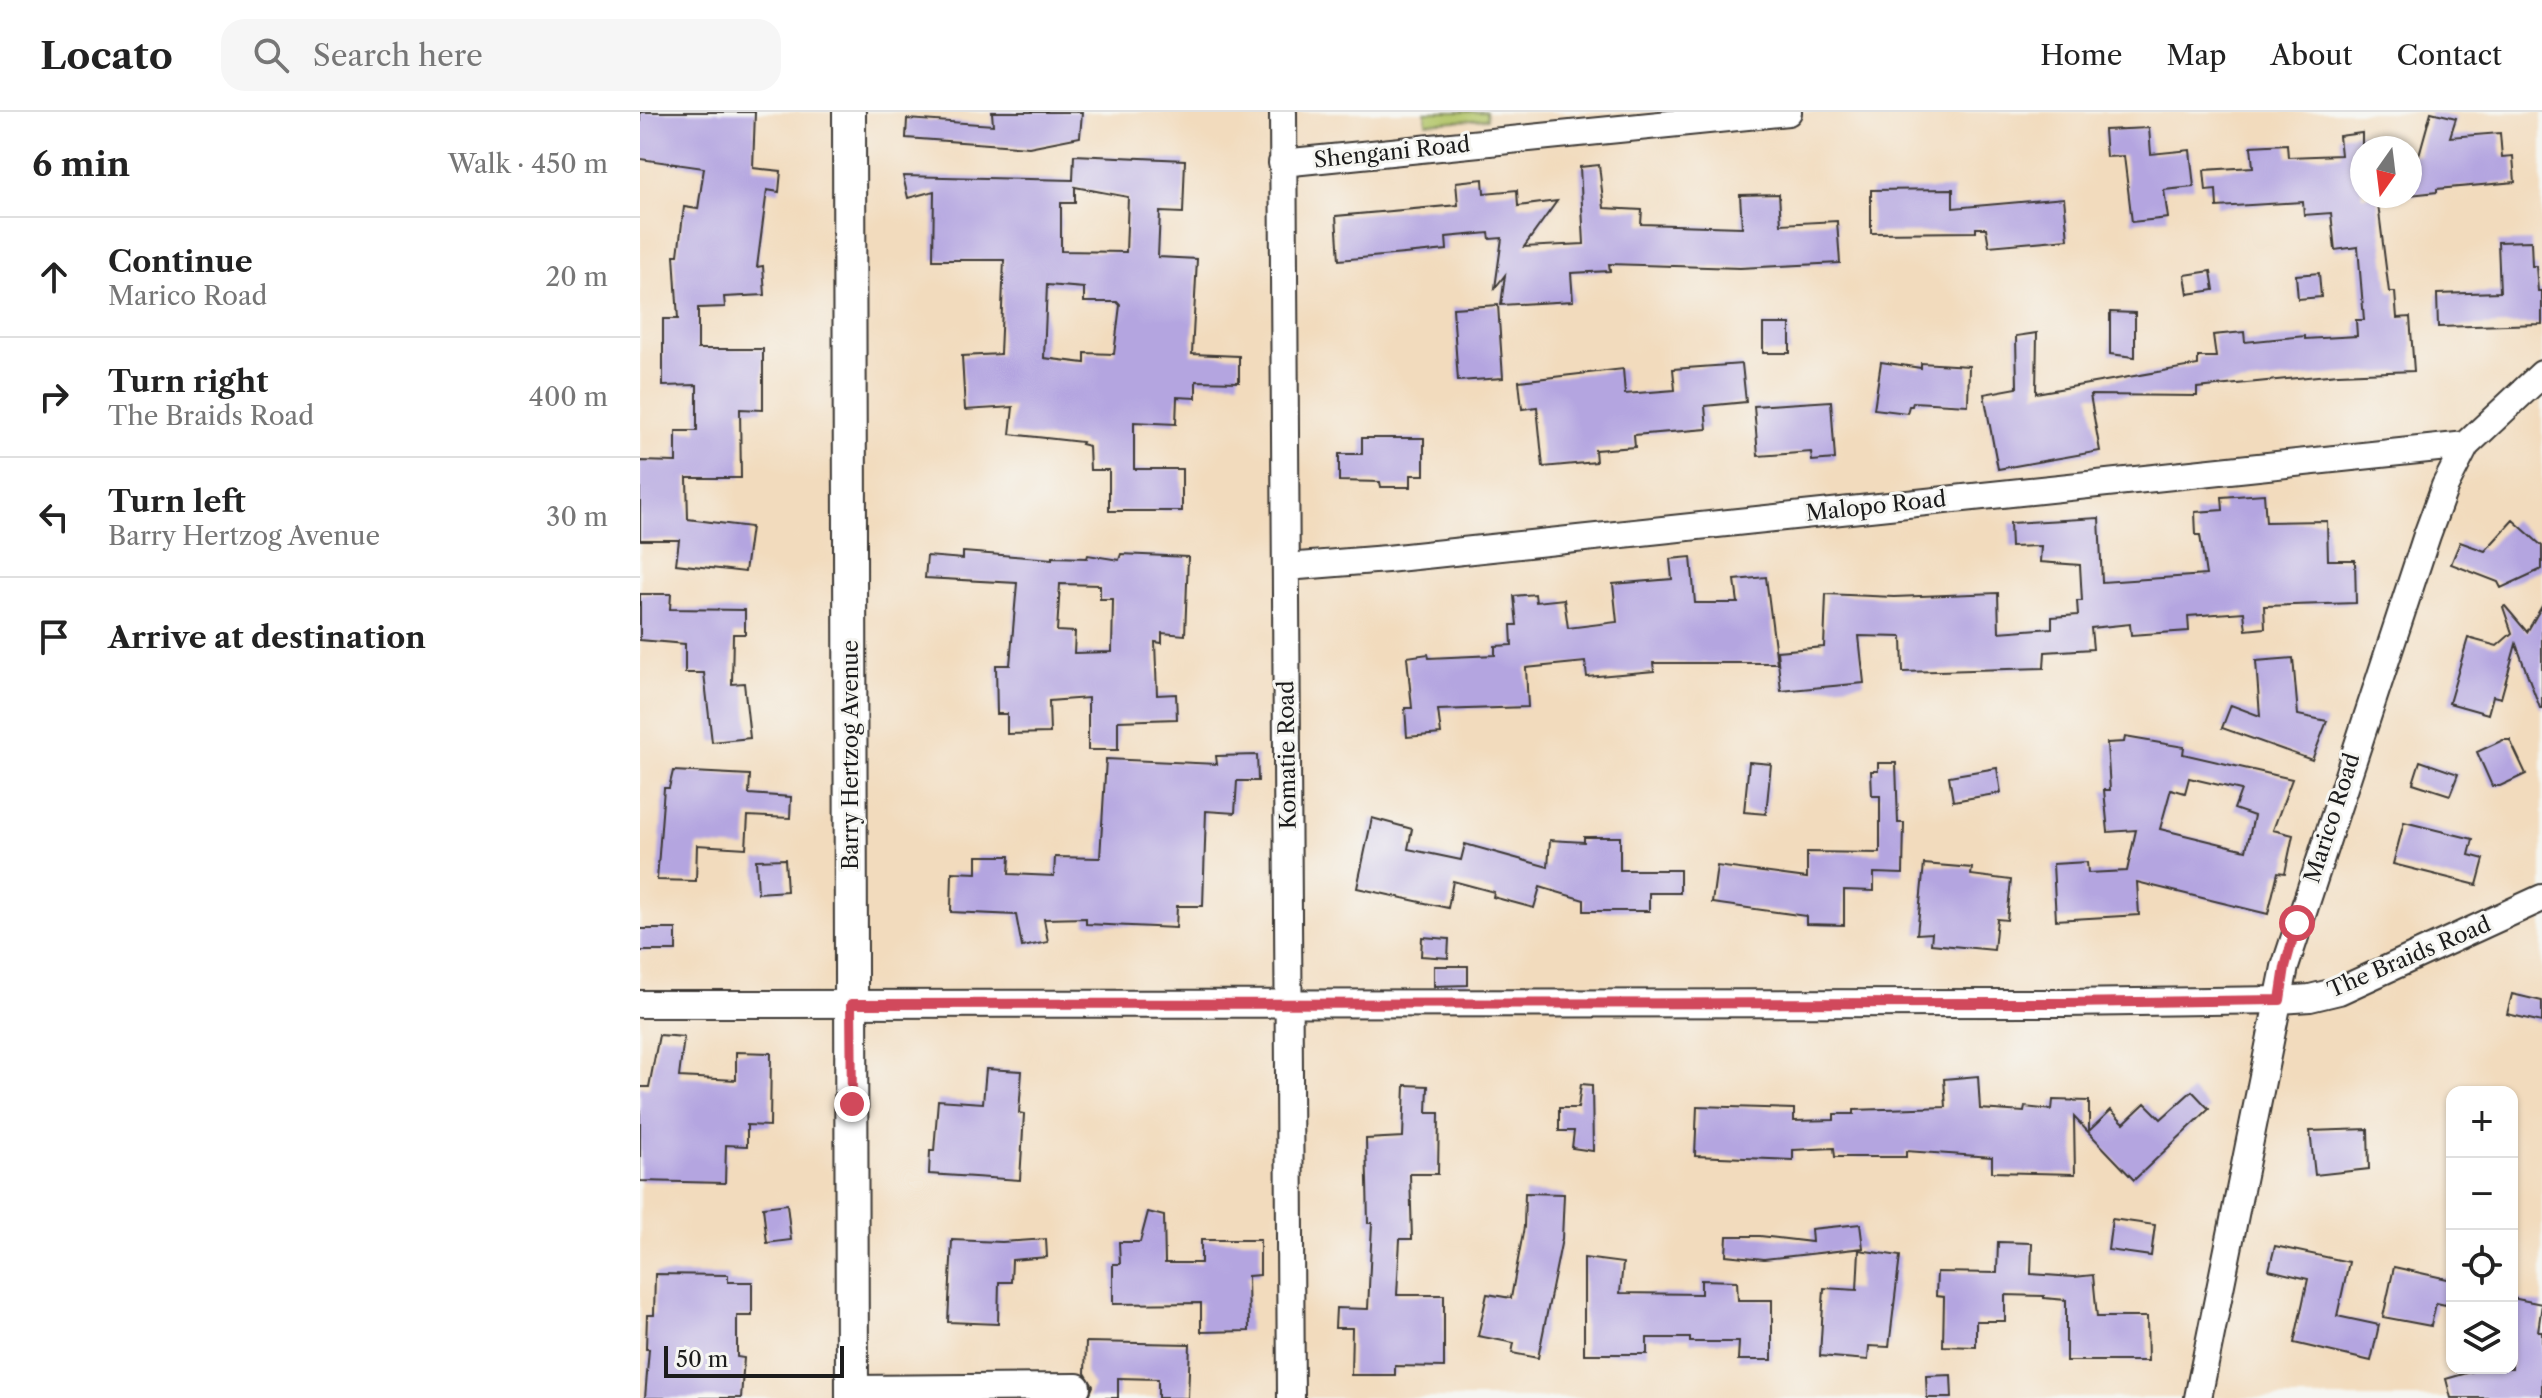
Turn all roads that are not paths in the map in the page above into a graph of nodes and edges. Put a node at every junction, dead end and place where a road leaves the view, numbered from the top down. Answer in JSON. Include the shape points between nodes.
{"nodes":[{"id":1,"x":849,"y":112,"type":"edge"},
{"id":2,"x":1283,"y":112,"type":"edge"},
{"id":3,"x":1788,"y":112,"type":"edge"},
{"id":4,"x":1282,"y":163,"type":"junction"},
{"id":5,"x":2542,"y":374,"type":"edge"},
{"id":6,"x":2466,"y":445,"type":"junction"},
{"id":7,"x":1286,"y":567,"type":"junction"},
{"id":8,"x":2542,"y":898,"type":"edge"},
{"id":9,"x":2280,"y":1000,"type":"junction"},
{"id":10,"x":1288,"y":1002,"type":"junction"},
{"id":11,"x":640,"y":1004,"type":"edge"},
{"id":12,"x":851,"y":1004,"type":"junction"},
{"id":13,"x":1077,"y":1387,"type":"dead end"},
{"id":14,"x":852,"y":1394,"type":"edge"},
{"id":15,"x":1291,"y":1398,"type":"edge"},
{"id":16,"x":2198,"y":1398,"type":"edge"}],
"edges":[{"from":1,"to":12,"type":"main road","name":"Barry Hertzog Avenue"},
{"from":2,"to":4,"type":"street","name":"Komatie Road"},
{"from":3,"to":4,"type":"street","name":"Shengani Road"},
{"from":4,"to":7,"type":"street","name":"Komatie Road"},
{"from":5,"to":6,"type":"street","name":"Marico Road"},
{"from":6,"to":7,"type":"street","name":"Malopo Road"},
{"from":6,"to":9,"type":"street","name":"Marico Road","via":[[2427,535],[2356,745],[2297,923]]},
{"from":7,"to":10,"type":"street","name":"Komatie Road"},
{"from":8,"to":9,"type":"street","name":"The Braids Road","via":[[2339,991]]},
{"from":9,"to":10,"type":"street","name":"The Braids Road"},
{"from":9,"to":16,"type":"street","name":"Marico Road"},
{"from":10,"to":12,"type":"street","name":"The Braids Road"},
{"from":10,"to":15,"type":"street","name":"Komatie Road"},
{"from":11,"to":12,"type":"street","name":"The Braids Road"},
{"from":12,"to":14,"type":"main road","name":"Barry Hertzog Avenue"},
{"from":13,"to":14,"type":"street"}]}
